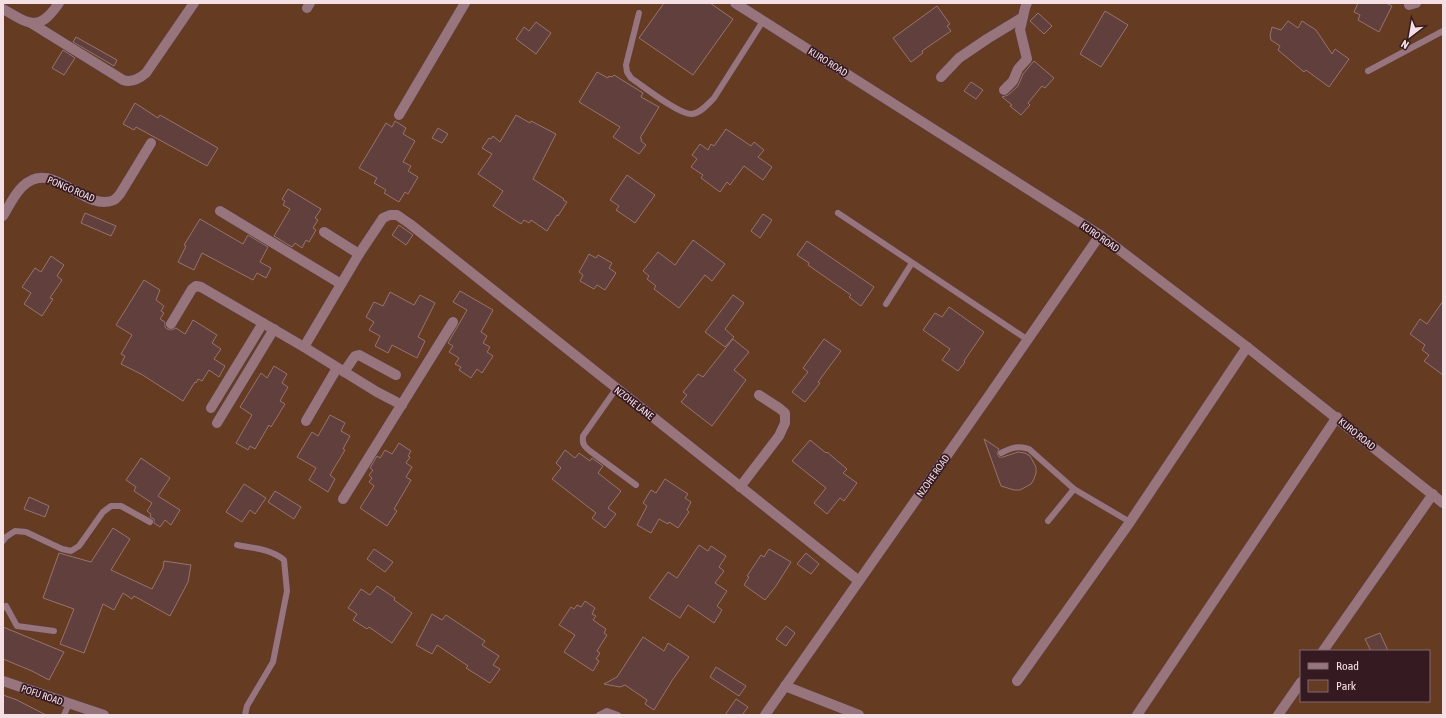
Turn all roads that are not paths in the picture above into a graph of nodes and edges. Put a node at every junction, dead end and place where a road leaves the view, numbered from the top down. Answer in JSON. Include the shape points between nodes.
{"nodes":[{"id":1,"x":59,"y":3,"type":"edge"},
{"id":2,"x":194,"y":3,"type":"edge"},
{"id":3,"x":465,"y":3,"type":"edge"},
{"id":4,"x":735,"y":3,"type":"edge"},
{"id":5,"x":1027,"y":3,"type":"edge"},
{"id":6,"x":3,"y":9,"type":"edge"},
{"id":7,"x":639,"y":13,"type":"dead end"},
{"id":8,"x":1023,"y":18,"type":"junction"},
{"id":9,"x":763,"y":21,"type":"junction"},
{"id":10,"x":31,"y":23,"type":"junction"},
{"id":11,"x":1443,"y":31,"type":"edge"},
{"id":12,"x":1368,"y":71,"type":"dead end"},
{"id":13,"x":941,"y":77,"type":"dead end"},
{"id":14,"x":1004,"y":90,"type":"dead end"},
{"id":15,"x":399,"y":115,"type":"dead end"},
{"id":16,"x":151,"y":143,"type":"dead end"},
{"id":17,"x":220,"y":212,"type":"dead end"},
{"id":18,"x":838,"y":213,"type":"dead end"},
{"id":19,"x":3,"y":216,"type":"edge"},
{"id":20,"x":324,"y":232,"type":"dead end"},
{"id":21,"x":1100,"y":236,"type":"junction"},
{"id":22,"x":359,"y":254,"type":"junction"},
{"id":23,"x":912,"y":264,"type":"junction"},
{"id":24,"x":341,"y":284,"type":"junction"},
{"id":25,"x":886,"y":304,"type":"dead end"},
{"id":26,"x":453,"y":322,"type":"dead end"},
{"id":27,"x":263,"y":323,"type":"junction"},
{"id":28,"x":171,"y":324,"type":"dead end"},
{"id":29,"x":274,"y":329,"type":"junction"},
{"id":30,"x":1028,"y":340,"type":"junction"},
{"id":31,"x":304,"y":347,"type":"junction"},
{"id":32,"x":1248,"y":347,"type":"junction"},
{"id":33,"x":340,"y":370,"type":"junction"},
{"id":34,"x":396,"y":375,"type":"dead end"},
{"id":35,"x":616,"y":389,"type":"junction"},
{"id":36,"x":759,"y":395,"type":"dead end"},
{"id":37,"x":402,"y":405,"type":"junction"},
{"id":38,"x":211,"y":408,"type":"dead end"},
{"id":39,"x":1337,"y":418,"type":"junction"},
{"id":40,"x":306,"y":421,"type":"dead end"},
{"id":41,"x":217,"y":423,"type":"dead end"},
{"id":42,"x":1001,"y":453,"type":"dead end"},
{"id":43,"x":636,"y":485,"type":"dead end"},
{"id":44,"x":740,"y":487,"type":"junction"},
{"id":45,"x":1074,"y":489,"type":"junction"},
{"id":46,"x":1432,"y":494,"type":"junction"},
{"id":47,"x":343,"y":499,"type":"dead end"},
{"id":48,"x":1443,"y":502,"type":"edge"},
{"id":49,"x":1048,"y":521,"type":"dead end"},
{"id":50,"x":150,"y":522,"type":"dead end"},
{"id":51,"x":1130,"y":522,"type":"junction"},
{"id":52,"x":3,"y":541,"type":"edge"},
{"id":53,"x":237,"y":545,"type":"dead end"},
{"id":54,"x":859,"y":581,"type":"junction"},
{"id":55,"x":3,"y":608,"type":"edge"},
{"id":56,"x":54,"y":631,"type":"dead end"},
{"id":57,"x":1324,"y":650,"type":"edge"},
{"id":58,"x":1017,"y":680,"type":"dead end"},
{"id":59,"x":3,"y":681,"type":"edge"},
{"id":60,"x":1300,"y":683,"type":"edge"},
{"id":61,"x":785,"y":686,"type":"junction"},
{"id":62,"x":69,"y":704,"type":"junction"},
{"id":63,"x":64,"y":715,"type":"edge"},
{"id":64,"x":104,"y":715,"type":"edge"},
{"id":65,"x":245,"y":715,"type":"edge"},
{"id":66,"x":599,"y":715,"type":"edge"},
{"id":67,"x":618,"y":715,"type":"edge"},
{"id":68,"x":765,"y":715,"type":"edge"},
{"id":69,"x":859,"y":715,"type":"edge"},
{"id":70,"x":1136,"y":715,"type":"edge"},
{"id":71,"x":1278,"y":715,"type":"edge"}],
"edges":[{"from":1,"to":10,"type":"street","via":[[46,19]]},
{"from":2,"to":10,"type":"street","via":[[146,73],[133,81],[123,80]]},
{"from":3,"to":15,"type":"street"},
{"from":4,"to":9,"type":"street","name":"KURO ROAD"},
{"from":5,"to":8,"type":"street"},
{"from":6,"to":10,"type":"street"},
{"from":7,"to":9,"type":"lane","via":[[626,65],[627,72],[631,78],[677,109],[691,114],[704,109],[714,98]]},
{"from":8,"to":13,"type":"street","via":[[965,54]]},
{"from":8,"to":14,"type":"street","via":[[1020,30],[1027,59]]},
{"from":9,"to":21,"type":"street","name":"KURO ROAD"},
{"from":11,"to":12,"type":"lane"},
{"from":16,"to":19,"type":"street","name":"PONGO ROAD","via":[[114,200],[94,200],[53,180],[41,177],[22,186]]},
{"from":17,"to":24,"type":"street"},
{"from":18,"to":23,"type":"lane"},
{"from":20,"to":22,"type":"street"},
{"from":21,"to":30,"type":"street","name":"NZOHE ROAD"},
{"from":21,"to":32,"type":"street","name":"KURO ROAD"},
{"from":22,"to":24,"type":"street","name":"NZOHE LANE"},
{"from":22,"to":35,"type":"street","name":"NZOHE LANE","via":[[383,218],[396,215]]},
{"from":23,"to":25,"type":"lane"},
{"from":23,"to":30,"type":"lane"},
{"from":24,"to":31,"type":"street","name":"NZOHE LANE"},
{"from":26,"to":37,"type":"street"},
{"from":27,"to":28,"type":"street","via":[[196,286]]},
{"from":27,"to":29,"type":"street"},
{"from":27,"to":38,"type":"street"},
{"from":29,"to":31,"type":"street"},
{"from":29,"to":41,"type":"street"},
{"from":30,"to":54,"type":"street","name":"NZOHE ROAD"},
{"from":31,"to":33,"type":"street"},
{"from":32,"to":39,"type":"street","name":"KURO ROAD"},
{"from":32,"to":51,"type":"street"},
{"from":33,"to":34,"type":"street","via":[[359,355]]},
{"from":33,"to":37,"type":"street"},
{"from":33,"to":40,"type":"street"},
{"from":35,"to":43,"type":"lane","via":[[583,436],[582,442],[590,451]]},
{"from":35,"to":44,"type":"street","name":"NZOHE LANE"},
{"from":36,"to":44,"type":"street","via":[[785,413],[785,423],[779,436]]},
{"from":37,"to":47,"type":"street"},
{"from":39,"to":46,"type":"street","name":"KURO ROAD"},
{"from":39,"to":70,"type":"street"},
{"from":42,"to":45,"type":"lane","via":[[1015,447],[1029,448]]},
{"from":44,"to":54,"type":"street","name":"NZOHE LANE"},
{"from":45,"to":49,"type":"lane"},
{"from":45,"to":51,"type":"lane"},
{"from":46,"to":48,"type":"street","name":"KURO ROAD"},
{"from":46,"to":57,"type":"street"},
{"from":50,"to":52,"type":"lane","via":[[121,506],[112,506],[103,512],[79,546],[71,551],[26,532],[15,531]]},
{"from":51,"to":58,"type":"street"},
{"from":53,"to":65,"type":"lane","via":[[269,551],[284,560],[287,591],[273,662]]},
{"from":54,"to":61,"type":"street","name":"NZOHE ROAD"},
{"from":55,"to":56,"type":"lane","via":[[6,606],[18,626]]},
{"from":59,"to":62,"type":"street","name":"POFU ROAD"},
{"from":60,"to":71,"type":"street"},
{"from":61,"to":68,"type":"street","name":"NZOHE ROAD"},
{"from":61,"to":69,"type":"street"},
{"from":62,"to":63,"type":"lane"},
{"from":62,"to":64,"type":"street","name":"POFU ROAD"},
{"from":66,"to":67,"type":"lane","via":[[606,711]]}]}
